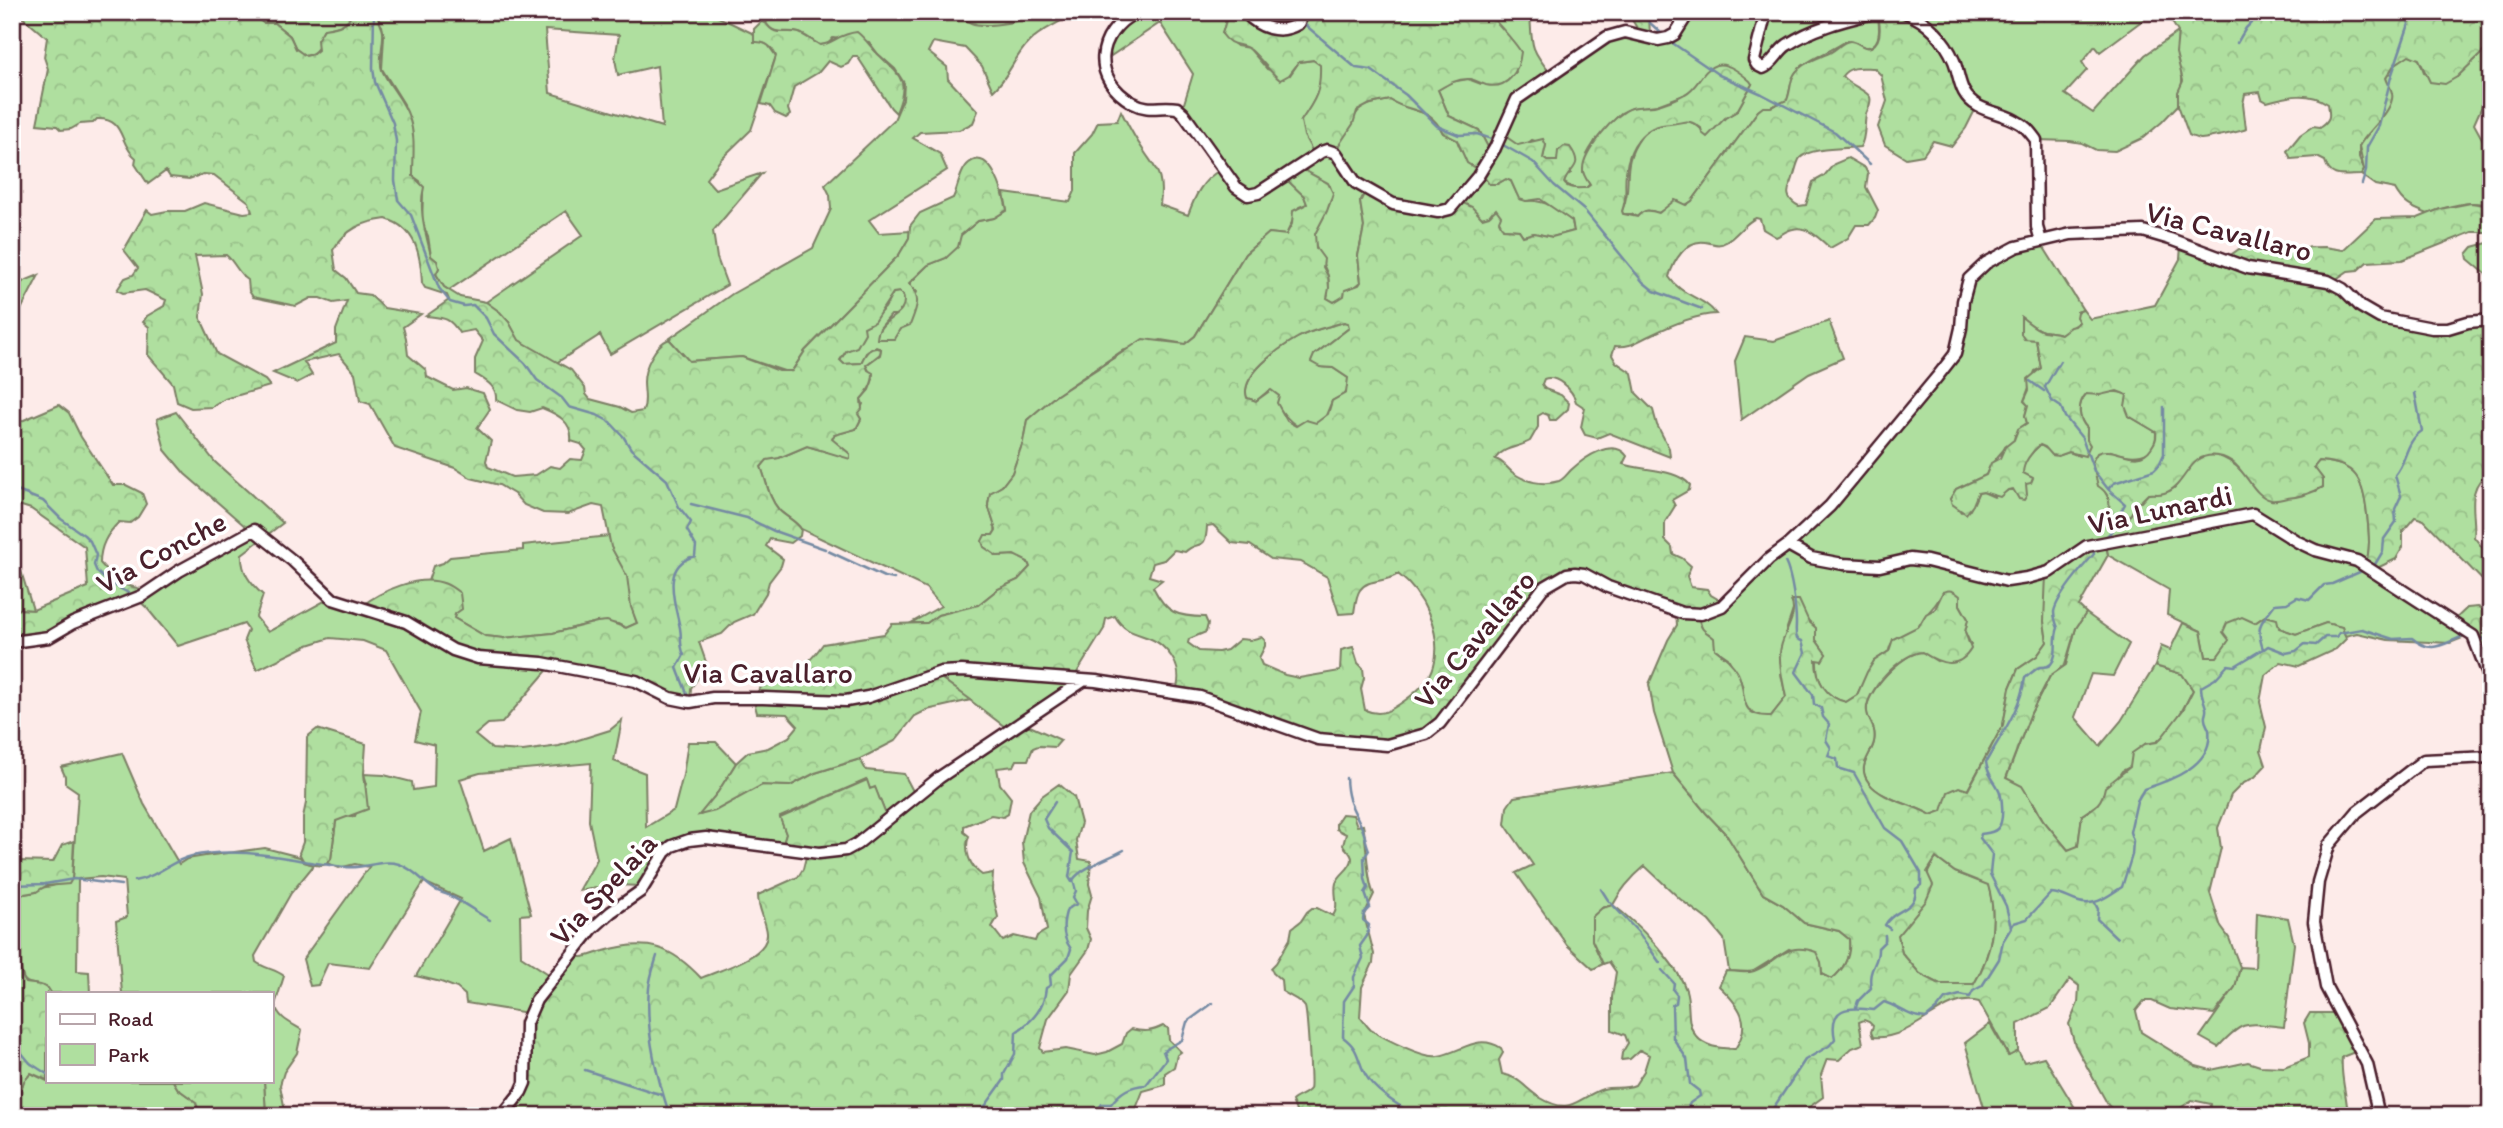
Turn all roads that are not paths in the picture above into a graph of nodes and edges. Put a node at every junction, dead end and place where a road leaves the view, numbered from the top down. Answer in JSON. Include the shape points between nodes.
{"nodes":[{"id":1,"x":1136,"y":12,"type":"edge"},
{"id":2,"x":1245,"y":12,"type":"edge"},
{"id":3,"x":1304,"y":12,"type":"edge"},
{"id":4,"x":1689,"y":12,"type":"edge"},
{"id":5,"x":1764,"y":12,"type":"edge"},
{"id":6,"x":1877,"y":12,"type":"edge"},
{"id":7,"x":1905,"y":12,"type":"edge"},
{"id":8,"x":2040,"y":241,"type":"junction"},
{"id":9,"x":2491,"y":320,"type":"edge"},
{"id":10,"x":254,"y":530,"type":"joint"},
{"id":11,"x":1788,"y":545,"type":"junction"},
{"id":12,"x":12,"y":642,"type":"edge"},
{"id":13,"x":1084,"y":680,"type":"junction"},
{"id":14,"x":2491,"y":682,"type":"edge"},
{"id":15,"x":2491,"y":757,"type":"edge"},
{"id":16,"x":502,"y":1116,"type":"edge"},
{"id":17,"x":2379,"y":1116,"type":"edge"}],
"edges":[{"from":1,"to":4,"type":"street","via":[[1122,19],[1106,41],[1102,56],[1110,83],[1133,103],[1149,109],[1177,108],[1236,187],[1248,195],[1263,191],[1327,150],[1340,156],[1356,183],[1393,204],[1438,212],[1450,209],[1478,176],[1517,99],[1607,37],[1625,32],[1668,38]]},
{"from":2,"to":3,"type":"street","via":[[1265,27],[1281,30],[1298,24]]},
{"from":5,"to":6,"type":"street","via":[[1754,60],[1763,68],[1784,47],[1804,36]]},
{"from":7,"to":8,"type":"street","via":[[1933,29],[1945,44],[1965,93],[1978,106],[2015,120],[2036,140]]},
{"from":8,"to":9,"type":"street","name":"Via Cavallaro","via":[[2071,234],[2143,231],[2248,268],[2328,281],[2380,318],[2432,328]]},
{"from":8,"to":11,"type":"street","name":"Via Cavallaro","via":[[1986,263],[1969,279],[1955,354],[1830,506]]},
{"from":10,"to":12,"type":"street","name":"Via Conche","via":[[142,596],[49,637]]},
{"from":10,"to":13,"type":"street","name":"Via Cavallaro","via":[[333,599],[406,622],[453,650],[478,659],[542,663],[636,681],[670,698],[690,702],[713,698],[846,701],[952,671]]},
{"from":11,"to":13,"type":"street","name":"Via Cavallaro","via":[[1722,606],[1701,614],[1608,587],[1584,574],[1567,574],[1543,588],[1440,723],[1426,734],[1387,745],[1318,739],[1200,697]]},
{"from":11,"to":14,"type":"street","name":"Via Lunardi","via":[[1811,558],[1843,564],[1880,566],[1910,559],[2007,581],[2049,572],[2087,546],[2253,514],[2315,550],[2357,561],[2473,636]]},
{"from":13,"to":16,"type":"street","name":"Via Spelaia","via":[[940,777],[846,850],[819,853],[706,838],[672,846],[658,860],[641,891],[592,929],[531,1007],[526,1023],[526,1083]]},
{"from":15,"to":17,"type":"street","via":[[2424,760],[2357,812],[2329,845],[2318,882],[2315,930],[2326,987],[2367,1064]]}]}
